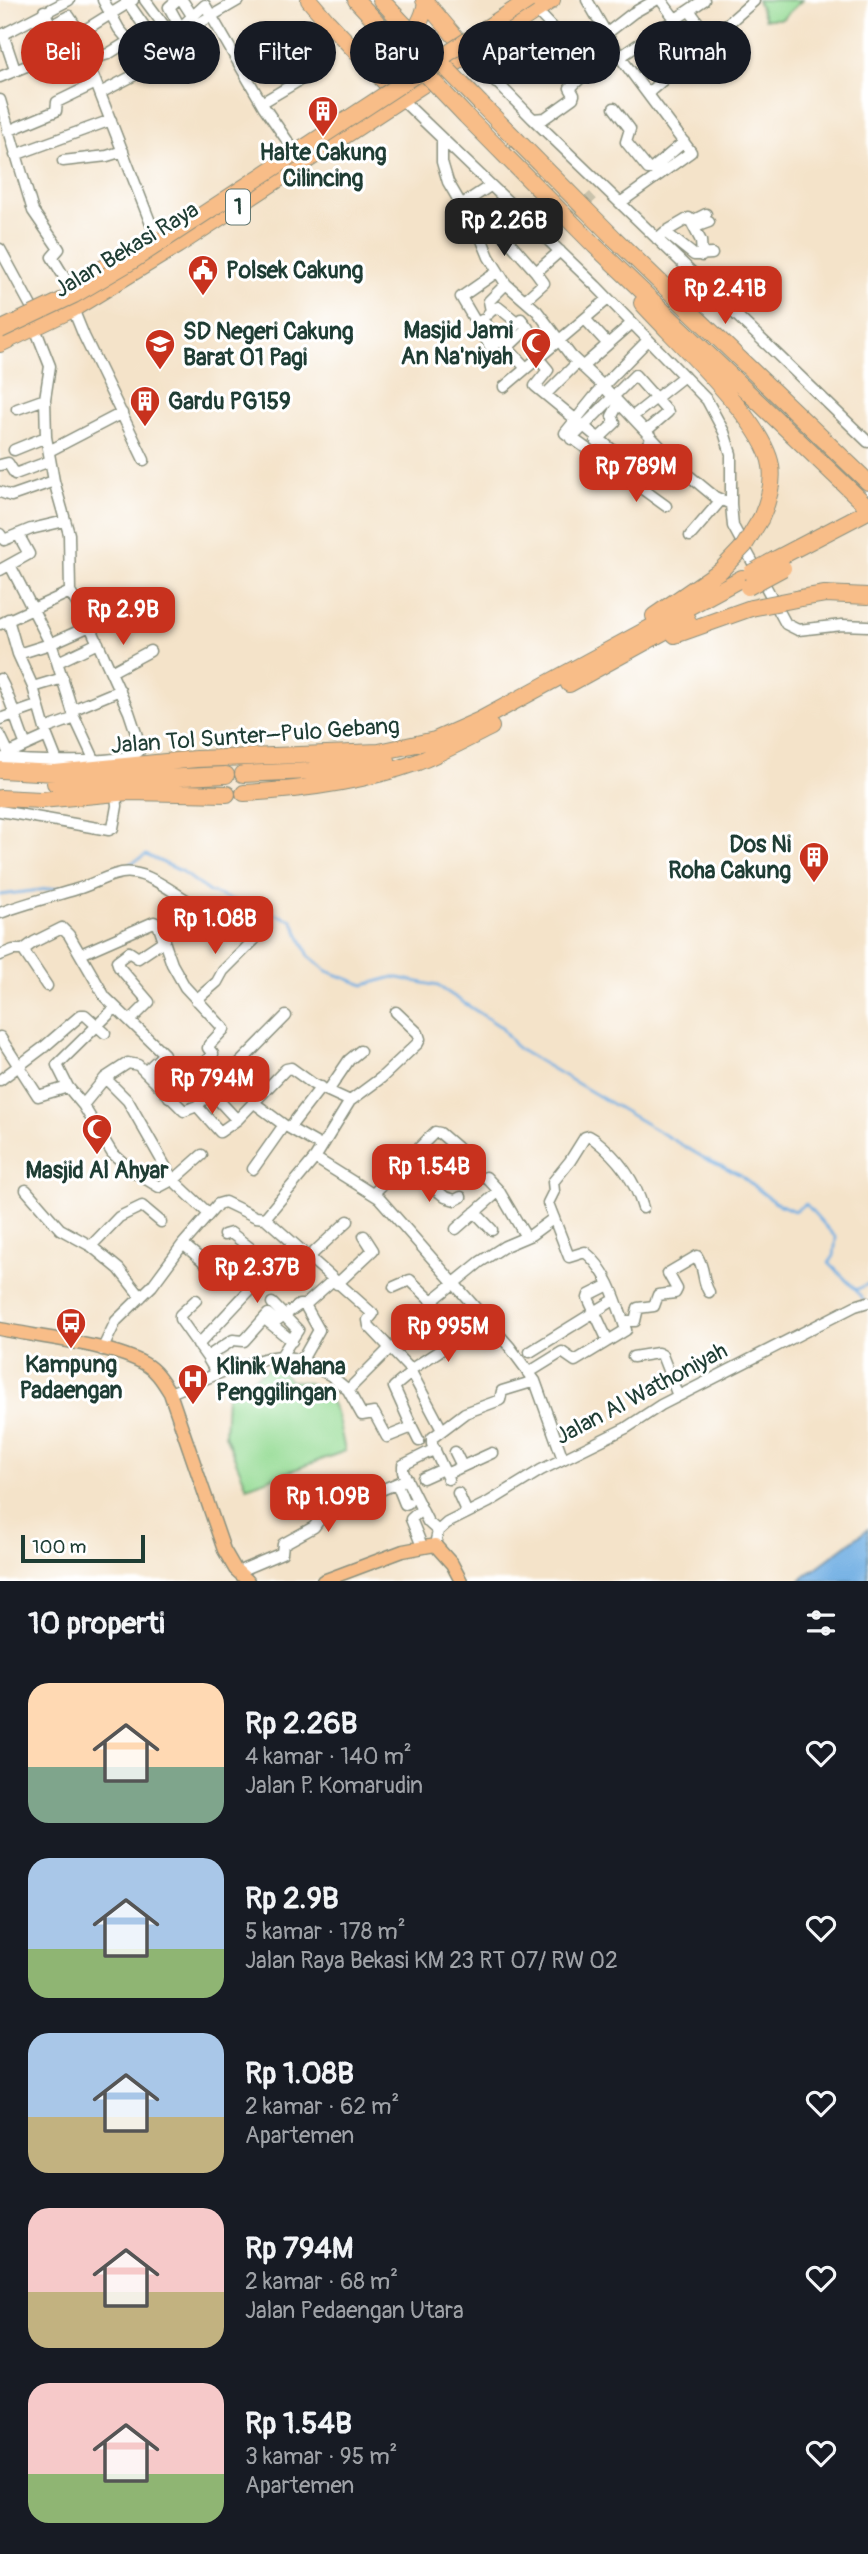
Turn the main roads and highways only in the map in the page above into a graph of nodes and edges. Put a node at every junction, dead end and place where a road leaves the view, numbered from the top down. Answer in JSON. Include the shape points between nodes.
{"nodes":[{"id":1,"x":309,"y":0,"type":"edge"},
{"id":2,"x":356,"y":0,"type":"edge"},
{"id":3,"x":381,"y":0,"type":"edge"},
{"id":4,"x":520,"y":0,"type":"edge"},
{"id":5,"x":552,"y":0,"type":"edge"},
{"id":6,"x":425,"y":1,"type":"edge"},
{"id":7,"x":533,"y":5,"type":"edge"},
{"id":8,"x":421,"y":21,"type":"edge"},
{"id":9,"x":488,"y":21,"type":"edge"},
{"id":10,"x":514,"y":21,"type":"edge"},
{"id":11,"x":458,"y":41,"type":"joint"},
{"id":12,"x":350,"y":46,"type":"edge"},
{"id":13,"x":458,"y":63,"type":"edge"},
{"id":14,"x":387,"y":84,"type":"edge"},
{"id":15,"x":390,"y":87,"type":"junction"},
{"id":16,"x":402,"y":100,"type":"junction"},
{"id":17,"x":595,"y":246,"type":"junction"},
{"id":18,"x":0,"y":322,"type":"edge"},
{"id":19,"x":0,"y":330,"type":"edge"},
{"id":20,"x":0,"y":344,"type":"edge"},
{"id":21,"x":816,"y":432,"type":"junction"},
{"id":22,"x":868,"y":475,"type":"edge"},
{"id":23,"x":868,"y":482,"type":"edge"},
{"id":24,"x":868,"y":509,"type":"edge"},
{"id":25,"x":868,"y":522,"type":"edge"},
{"id":26,"x":842,"y":530,"type":"junction"},
{"id":27,"x":745,"y":582,"type":"junction"},
{"id":28,"x":868,"y":596,"type":"edge"},
{"id":29,"x":627,"y":653,"type":"junction"},
{"id":30,"x":579,"y":666,"type":"junction"},
{"id":31,"x":446,"y":736,"type":"junction"},
{"id":32,"x":5,"y":760,"type":"edge"},
{"id":33,"x":0,"y":781,"type":"edge"},
{"id":34,"x":0,"y":791,"type":"edge"},
{"id":35,"x":0,"y":798,"type":"edge"},
{"id":36,"x":61,"y":798,"type":"junction"},
{"id":37,"x":0,"y":1329,"type":"edge"},
{"id":38,"x":246,"y":1575,"type":"edge"},
{"id":39,"x":323,"y":1581,"type":"edge"},
{"id":40,"x":461,"y":1581,"type":"edge"}],
"edges":[{"from":1,"to":12,"type":"highway"},
{"from":2,"to":17,"type":"highway","bridge":true},
{"from":3,"to":21,"type":"highway","bridge":true,"via":[[586,210]]},
{"from":4,"to":9,"type":"highway","name":"Jalan Bekasi Raya","number":"1"},
{"from":5,"to":7,"type":"highway","name":"Jalan Bekasi Raya","number":"1"},
{"from":6,"to":8,"type":"highway"},
{"from":6,"to":11,"type":"highway"},
{"from":7,"to":10,"type":"highway","name":"Jalan Bekasi Raya","number":"1"},
{"from":7,"to":19,"type":"highway","bridge":true,"via":[[131,261],[74,295]]},
{"from":11,"to":15,"type":"highway","name":"Jalan Bekasi Raya","number":"1"},
{"from":13,"to":16,"type":"highway","name":"Jalan Bekasi Raya","number":"1"},
{"from":14,"to":15,"type":"highway"},
{"from":15,"to":16,"type":"highway"},
{"from":15,"to":18,"type":"highway","name":"Jalan Bekasi Raya","number":"1","via":[[156,237],[67,290]]},
{"from":16,"to":20,"type":"highway","name":"Jalan Bekasi Raya","number":"1","via":[[189,239],[73,309]]},
{"from":17,"to":24,"type":"highway"},
{"from":17,"to":30,"type":"highway","bridge":true,"via":[[731,399],[755,430],[772,472],[761,518],[744,546],[721,570]]},
{"from":21,"to":22,"type":"highway"},
{"from":21,"to":23,"type":"highway"},
{"from":24,"to":26,"type":"highway"},
{"from":25,"to":26,"type":"highway"},
{"from":26,"to":27,"type":"highway","bridge":true},
{"from":27,"to":29,"type":"highway"},
{"from":27,"to":30,"type":"highway"},
{"from":28,"to":29,"type":"highway","bridge":true,"via":[[825,594],[751,608]]},
{"from":29,"to":36,"type":"highway","name":"Jalan Tol Sunter–Pulo Gebang","via":[[416,763],[319,785],[235,793]]},
{"from":30,"to":31,"type":"highway","name":"Jalan Tol Sunter–Pulo Gebang"},
{"from":31,"to":32,"type":"highway","name":"Jalan Tol Sunter–Pulo Gebang","via":[[368,753],[196,759],[55,773]]},
{"from":31,"to":33,"type":"highway","via":[[419,751],[381,762],[302,771]]},
{"from":34,"to":36,"type":"highway"},
{"from":35,"to":36,"type":"highway","name":"Jalan Tol Sunter–Pulo Gebang"},
{"from":37,"to":38,"type":"main road","via":[[128,1357],[157,1374],[170,1393],[224,1550],[234,1569]]},
{"from":39,"to":40,"type":"main road","via":[[428,1546],[452,1564]]}]}
